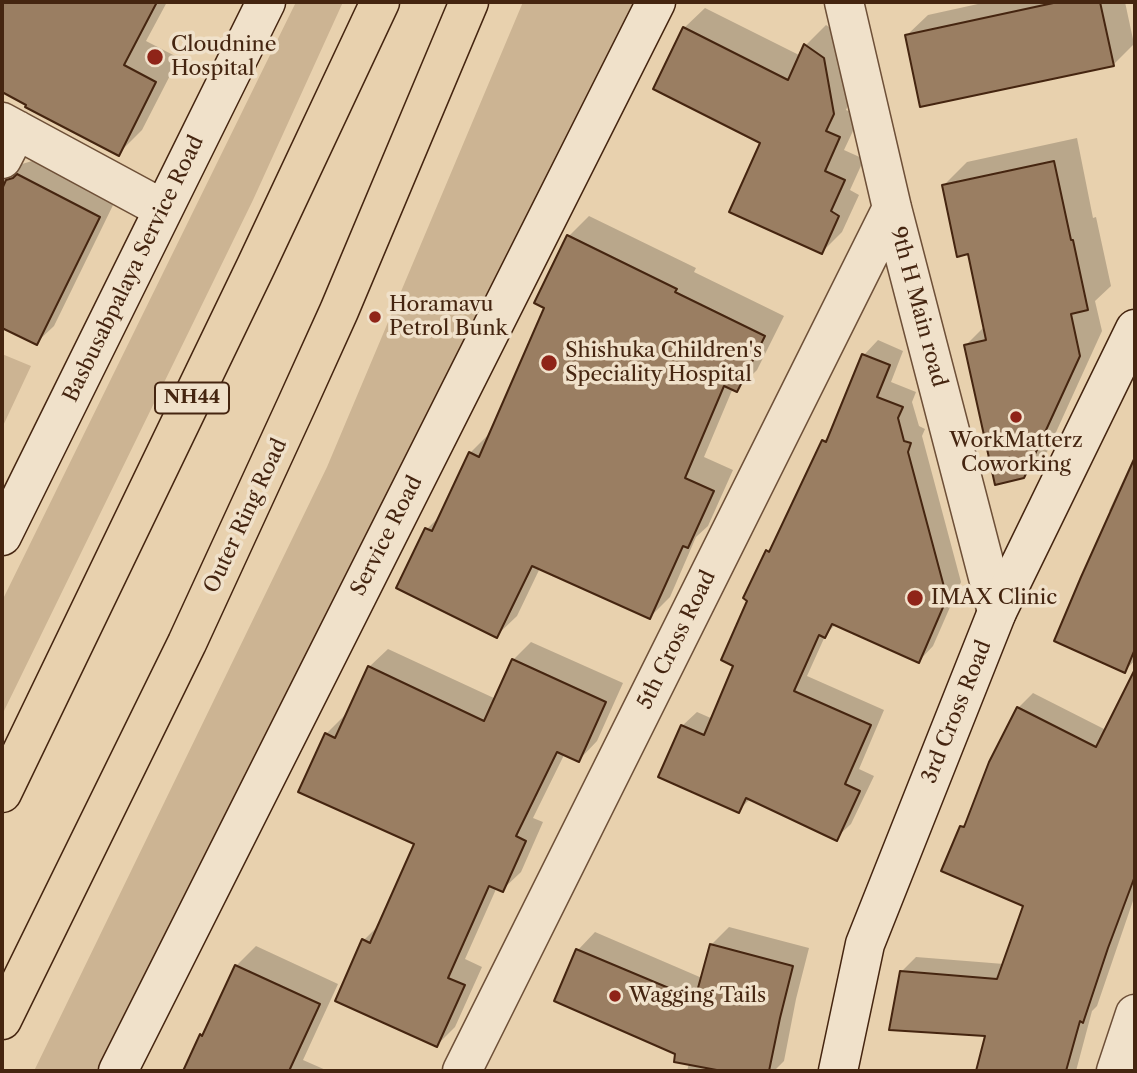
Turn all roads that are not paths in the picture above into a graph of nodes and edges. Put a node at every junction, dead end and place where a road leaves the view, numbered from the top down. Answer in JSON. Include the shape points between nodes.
{"nodes":[{"id":1,"x":266,"y":2,"type":"edge"},
{"id":2,"x":380,"y":2,"type":"edge"},
{"id":3,"x":469,"y":2,"type":"edge"},
{"id":4,"x":656,"y":2,"type":"edge"},
{"id":5,"x":844,"y":2,"type":"edge"},
{"id":6,"x":7,"y":137,"type":"edge"},
{"id":7,"x":892,"y":208,"type":"junction"},
{"id":8,"x":163,"y":209,"type":"junction"},
{"id":9,"x":1135,"y":329,"type":"edge"},
{"id":10,"x":2,"y":536,"type":"edge"},
{"id":11,"x":997,"y":612,"type":"junction"},
{"id":12,"x":2,"y":793,"type":"edge"},
{"id":13,"x":1135,"y":1014,"type":"edge"},
{"id":14,"x":2,"y":1020,"type":"edge"},
{"id":15,"x":118,"y":1071,"type":"edge"},
{"id":16,"x":462,"y":1071,"type":"edge"},
{"id":17,"x":838,"y":1071,"type":"edge"},
{"id":18,"x":1116,"y":1071,"type":"edge"}],
"edges":[{"from":1,"to":8,"type":"street","name":"Basbusabpalaya Service Road"},
{"from":2,"to":12,"type":"highway","number":"NH44"},
{"from":3,"to":14,"type":"highway","name":"Outer Ring Road","via":[[275,453]]},
{"from":4,"to":15,"type":"street","name":"Service Road"},
{"from":5,"to":7,"type":"street","name":"9th H Main road"},
{"from":6,"to":8,"type":"street"},
{"from":7,"to":11,"type":"street","name":"9th H Main road"},
{"from":7,"to":16,"type":"street","name":"5th Cross Road"},
{"from":8,"to":10,"type":"street","name":"Basbusabpalaya Service Road"},
{"from":9,"to":11,"type":"street","name":"3rd Cross Road"},
{"from":11,"to":17,"type":"street","name":"3rd Cross Road","via":[[865,944]]},
{"from":13,"to":18,"type":"street"}]}
